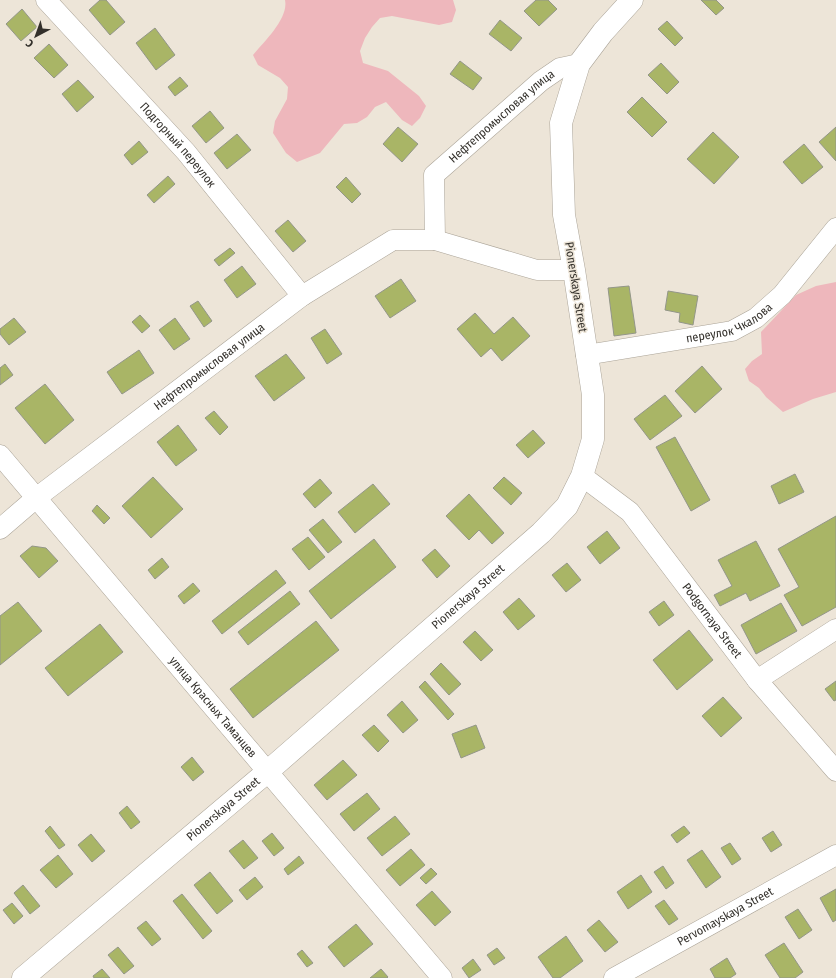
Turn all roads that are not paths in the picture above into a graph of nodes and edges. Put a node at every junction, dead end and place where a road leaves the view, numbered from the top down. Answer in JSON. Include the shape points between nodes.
{"nodes":[{"id":1,"x":46,"y":0,"type":"edge"},
{"id":2,"x":632,"y":0,"type":"edge"},
{"id":3,"x":579,"y":64,"type":"junction"},
{"id":4,"x":836,"y":228,"type":"edge"},
{"id":5,"x":435,"y":240,"type":"junction"},
{"id":6,"x":574,"y":270,"type":"junction"},
{"id":7,"x":302,"y":296,"type":"junction"},
{"id":8,"x":586,"y":355,"type":"junction"},
{"id":9,"x":0,"y":455,"type":"edge"},
{"id":10,"x":582,"y":476,"type":"junction"},
{"id":11,"x":36,"y":498,"type":"junction"},
{"id":12,"x":0,"y":529,"type":"edge"},
{"id":13,"x":836,"y":629,"type":"edge"},
{"id":14,"x":757,"y":680,"type":"junction"},
{"id":15,"x":836,"y":771,"type":"edge"},
{"id":16,"x":267,"y":772,"type":"junction"},
{"id":17,"x":836,"y":855,"type":"edge"},
{"id":18,"x":23,"y":978,"type":"edge"},
{"id":19,"x":442,"y":978,"type":"edge"},
{"id":20,"x":614,"y":978,"type":"edge"}],
"edges":[{"from":1,"to":7,"type":"street","name":"Подгорный переулок","via":[[186,152]]},
{"from":2,"to":3,"type":"main road"},
{"from":3,"to":5,"type":"street","name":"Нефтепромысловая улица","via":[[560,68],[541,81],[434,175]]},
{"from":3,"to":6,"type":"main road","name":"Pionerskaya Street","via":[[561,123],[564,215]]},
{"from":4,"to":8,"type":"street","name":"переулок Чкалова","via":[[782,295],[756,318],[732,331]]},
{"from":5,"to":6,"type":"street","name":"Нефтепромысловая улица","via":[[537,270]]},
{"from":5,"to":7,"type":"street","name":"Нефтепромысловая улица","via":[[393,240]]},
{"from":6,"to":8,"type":"main road","name":"Pionerskaya Street"},
{"from":7,"to":11,"type":"street","name":"Нефтепромысловая улица"},
{"from":8,"to":10,"type":"main road","name":"Pionerskaya Street","via":[[593,395],[593,439]]},
{"from":9,"to":11,"type":"street","name":"улица Красных Таманцев"},
{"from":10,"to":14,"type":"street","name":"Podgornaya Street","via":[[630,512]]},
{"from":10,"to":16,"type":"main road","name":"Pionerskaya Street","via":[[566,506],[541,533]]},
{"from":11,"to":12,"type":"street","name":"Нефтепромысловая улица"},
{"from":11,"to":16,"type":"street","name":"улица Красных Таманцев"},
{"from":13,"to":14,"type":"street"},
{"from":14,"to":15,"type":"street","name":"Podgornaya Street"},
{"from":16,"to":18,"type":"main road","name":"Pionerskaya Street"},
{"from":16,"to":19,"type":"street","name":"улица Красных Таманцев"},
{"from":17,"to":20,"type":"street","name":"Pervomayskaya Street"}]}
